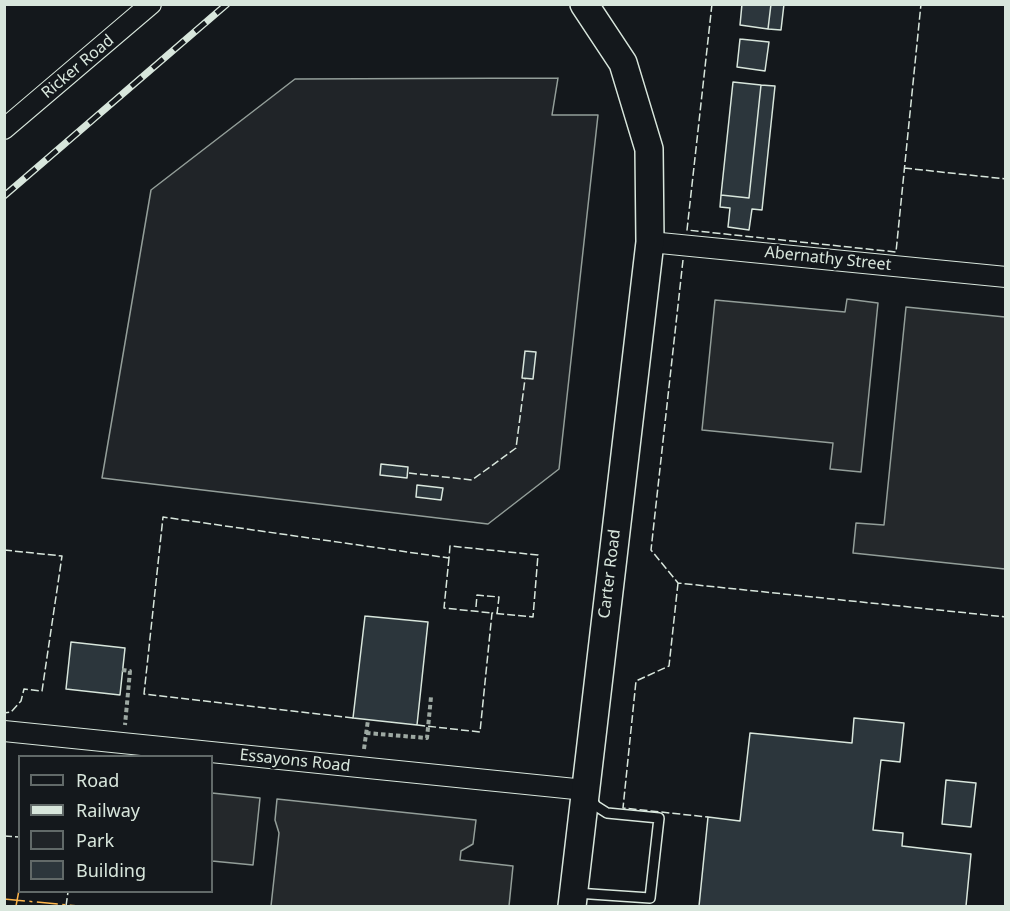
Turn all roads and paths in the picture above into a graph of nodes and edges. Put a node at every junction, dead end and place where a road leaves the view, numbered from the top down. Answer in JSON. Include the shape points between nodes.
{"nodes":[{"id":1,"x":151,"y":4,"type":"edge"},
{"id":2,"x":584,"y":4,"type":"edge"},
{"id":3,"x":4,"y":129,"type":"edge"},
{"id":4,"x":650,"y":242,"type":"junction"},
{"id":5,"x":1005,"y":277,"type":"edge"},
{"id":6,"x":122,"y":670,"type":"dead end"},
{"id":7,"x":431,"y":697,"type":"dead end"},
{"id":8,"x":368,"y":720,"type":"dead end"},
{"id":9,"x":4,"y":731,"type":"edge"},
{"id":10,"x":366,"y":733,"type":"junction"},
{"id":11,"x":123,"y":743,"type":"junction"},
{"id":12,"x":363,"y":767,"type":"junction"},
{"id":13,"x":585,"y":790,"type":"junction"},
{"id":14,"x":572,"y":900,"type":"edge"}],
"edges":[{"from":1,"to":3,"type":"street","name":"Ricker Road"},
{"from":2,"to":4,"type":"street","name":"Carter Road","via":[[623,63],[649,149]]},
{"from":4,"to":5,"type":"street","name":"Abernathy Street"},
{"from":4,"to":13,"type":"street","name":"Carter Road"},
{"from":6,"to":11,"type":"path","via":[[129,671]]},
{"from":7,"to":10,"type":"path","via":[[427,738]]},
{"from":8,"to":10,"type":"path"},
{"from":9,"to":11,"type":"street","name":"Essayons Road"},
{"from":10,"to":12,"type":"path"},
{"from":11,"to":12,"type":"street","name":"Essayons Road"},
{"from":12,"to":13,"type":"street","name":"Essayons Road"},
{"from":13,"to":14,"type":"street","name":"Carter Road"},
{"from":13,"to":14,"type":"lane","via":[[596,806],[607,813],[659,818],[650,898]]}]}
